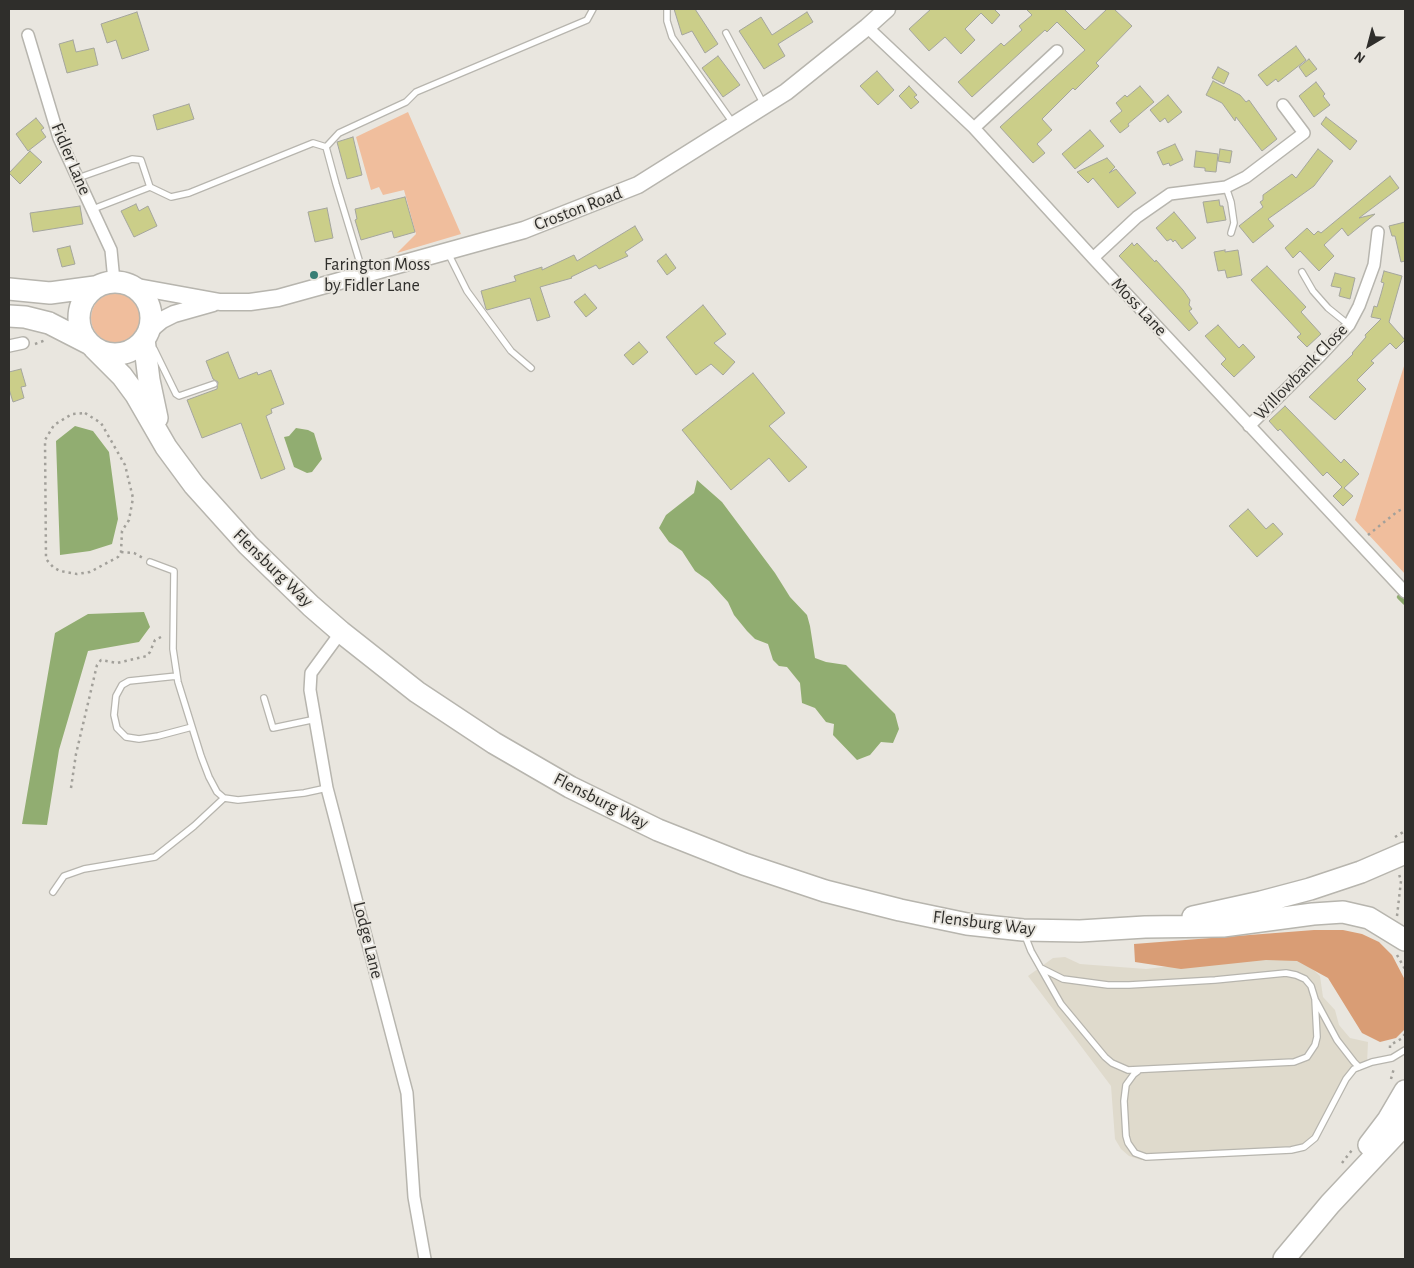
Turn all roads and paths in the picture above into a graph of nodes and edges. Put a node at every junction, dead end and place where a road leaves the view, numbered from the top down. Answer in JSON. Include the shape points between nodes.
{"nodes":[{"id":1,"x":593,"y":9,"type":"edge"},
{"id":2,"x":667,"y":9,"type":"edge"},
{"id":3,"x":888,"y":9,"type":"edge"},
{"id":4,"x":867,"y":27,"type":"junction"},
{"id":5,"x":726,"y":33,"type":"dead end"},
{"id":6,"x":28,"y":35,"type":"dead end"},
{"id":7,"x":1057,"y":51,"type":"dead end"},
{"id":8,"x":764,"y":105,"type":"junction"},
{"id":9,"x":1283,"y":105,"type":"dead end"},
{"id":10,"x":734,"y":124,"type":"junction"},
{"id":11,"x":974,"y":128,"type":"junction"},
{"id":12,"x":326,"y":147,"type":"junction"},
{"id":13,"x":78,"y":178,"type":"junction"},
{"id":14,"x":150,"y":187,"type":"junction"},
{"id":15,"x":1226,"y":187,"type":"junction"},
{"id":16,"x":93,"y":209,"type":"junction"},
{"id":17,"x":1378,"y":232,"type":"dead end"},
{"id":18,"x":1231,"y":233,"type":"dead end"},
{"id":19,"x":447,"y":251,"type":"junction"},
{"id":20,"x":1093,"y":258,"type":"junction"},
{"id":21,"x":1302,"y":272,"type":"dead end"},
{"id":22,"x":363,"y":273,"type":"junction"},
{"id":23,"x":113,"y":285,"type":"junction"},
{"id":24,"x":9,"y":290,"type":"edge"},
{"id":25,"x":220,"y":302,"type":"junction"},
{"id":26,"x":9,"y":316,"type":"edge"},
{"id":27,"x":1348,"y":325,"type":"junction"},
{"id":28,"x":146,"y":336,"type":"junction"},
{"id":29,"x":52,"y":338,"type":"dead end"},
{"id":30,"x":23,"y":343,"type":"joint"},
{"id":31,"x":9,"y":346,"type":"edge"},
{"id":32,"x":92,"y":346,"type":"junction"},
{"id":33,"x":531,"y":368,"type":"dead end"},
{"id":34,"x":214,"y":384,"type":"dead end"},
{"id":35,"x":1249,"y":426,"type":"junction"},
{"id":36,"x":166,"y":447,"type":"junction"},
{"id":37,"x":1405,"y":508,"type":"edge"},
{"id":38,"x":1360,"y":544,"type":"junction"},
{"id":39,"x":121,"y":552,"type":"junction"},
{"id":40,"x":150,"y":562,"type":"joint"},
{"id":41,"x":1405,"y":592,"type":"edge"},
{"id":42,"x":341,"y":632,"type":"junction"},
{"id":43,"x":177,"y":676,"type":"junction"},
{"id":44,"x":264,"y":698,"type":"dead end"},
{"id":45,"x":316,"y":719,"type":"junction"},
{"id":46,"x":192,"y":727,"type":"junction"},
{"id":47,"x":327,"y":788,"type":"junction"},
{"id":48,"x":224,"y":798,"type":"junction"},
{"id":49,"x":1399,"y":856,"type":"edge"},
{"id":50,"x":53,"y":892,"type":"dead end"},
{"id":51,"x":1145,"y":927,"type":"junction"},
{"id":52,"x":1023,"y":930,"type":"junction"},
{"id":53,"x":1398,"y":935,"type":"edge"},
{"id":54,"x":1041,"y":968,"type":"junction"},
{"id":55,"x":1315,"y":999,"type":"junction"},
{"id":56,"x":1405,"y":1034,"type":"edge"},
{"id":57,"x":1405,"y":1050,"type":"edge"},
{"id":58,"x":1392,"y":1058,"type":"junction"},
{"id":59,"x":1359,"y":1067,"type":"junction"},
{"id":60,"x":1138,"y":1071,"type":"junction"},
{"id":61,"x":1397,"y":1089,"type":"edge"},
{"id":62,"x":1405,"y":1124,"type":"edge"},
{"id":63,"x":1355,"y":1146,"type":"dead end"},
{"id":64,"x":1339,"y":1167,"type":"dead end"},
{"id":65,"x":1330,"y":1204,"type":"junction"},
{"id":66,"x":425,"y":1259,"type":"edge"},
{"id":67,"x":1284,"y":1259,"type":"edge"}],
"edges":[{"from":1,"to":12,"type":"lane","via":[[587,20],[416,92],[406,102],[339,133]]},
{"from":2,"to":10,"type":"lane","via":[[672,36]]},
{"from":3,"to":4,"type":"street","name":"Croston Road"},
{"from":4,"to":8,"type":"street","name":"Croston Road","via":[[786,92]]},
{"from":4,"to":11,"type":"street","name":"Moss Lane"},
{"from":5,"to":8,"type":"lane"},
{"from":6,"to":13,"type":"street","name":"Fidler Lane","via":[[59,138]]},
{"from":7,"to":11,"type":"street"},
{"from":8,"to":10,"type":"street","name":"Croston Road"},
{"from":9,"to":15,"type":"street","via":[[1304,133],[1246,177]]},
{"from":10,"to":19,"type":"street","name":"Croston Road","via":[[638,185],[524,230]]},
{"from":11,"to":20,"type":"street","name":"Moss Lane"},
{"from":12,"to":14,"type":"lane","via":[[313,143],[189,193],[171,197]]},
{"from":12,"to":22,"type":"lane"},
{"from":13,"to":14,"type":"lane","via":[[132,159],[141,160]]},
{"from":13,"to":16,"type":"street","name":"Fidler Lane"},
{"from":14,"to":16,"type":"lane"},
{"from":15,"to":18,"type":"lane","via":[[1232,202],[1234,223]]},
{"from":15,"to":20,"type":"street","via":[[1170,194],[1137,217]]},
{"from":16,"to":23,"type":"street","name":"Fidler Lane","via":[[111,250]]},
{"from":17,"to":27,"type":"street","name":"Willowbank Close","via":[[1374,264],[1359,306]]},
{"from":19,"to":22,"type":"street","name":"Croston Road"},
{"from":19,"to":33,"type":"lane","via":[[467,291],[494,329],[511,351]]},
{"from":20,"to":35,"type":"street","name":"Moss Lane"},
{"from":21,"to":27,"type":"lane","via":[[1313,291]]},
{"from":22,"to":25,"type":"street","name":"Croston Road","via":[[278,298]]},
{"from":23,"to":24,"type":"highway","name":"Croston Road","via":[[50,293]]},
{"from":23,"to":25,"type":"street","name":"Croston Road"},
{"from":23,"to":28,"type":"highway","via":[[140,292],[146,300],[151,317]]},
{"from":23,"to":32,"type":"highway","via":[[87,295],[79,311],[80,328]]},
{"from":25,"to":28,"type":"street","name":"Croston Road","via":[[174,314],[162,320]]},
{"from":26,"to":32,"type":"highway","via":[[49,323]]},
{"from":27,"to":35,"type":"street","name":"Willowbank Close"},
{"from":28,"to":32,"type":"highway","via":[[134,349],[116,354]]},
{"from":28,"to":34,"type":"lane","via":[[178,396]]},
{"from":28,"to":36,"type":"highway","name":"Flensburg Way","via":[[154,409]]},
{"from":29,"to":30,"type":"path","via":[[27,347]]},
{"from":30,"to":31,"type":"street"},
{"from":32,"to":36,"type":"highway","name":"Flensburg Way","via":[[122,376]]},
{"from":35,"to":38,"type":"street","name":"Moss Lane"},
{"from":36,"to":42,"type":"highway","name":"Flensburg Way","via":[[194,485],[241,538]]},
{"from":37,"to":38,"type":"path","via":[[1387,519]]},
{"from":38,"to":41,"type":"street","name":"Moss Lane"},
{"from":39,"to":39,"type":"path","via":[[90,572],[77,574],[60,571],[46,559],[45,440],[54,425],[72,414],[85,413],[101,423],[125,464],[133,498],[129,520],[122,531]]},
{"from":39,"to":40,"type":"path","via":[[134,553]]},
{"from":40,"to":43,"type":"lane","via":[[174,572],[173,649]]},
{"from":42,"to":45,"type":"street","name":"Lodge Lane","via":[[311,673],[310,690]]},
{"from":42,"to":52,"type":"highway","name":"Flensburg Way","via":[[417,692],[494,743],[570,787],[658,830],[825,891],[934,918]]},
{"from":43,"to":46,"type":"lane"},
{"from":43,"to":46,"type":"lane","via":[[122,684],[116,696],[114,715],[117,728],[126,737],[139,739]]},
{"from":44,"to":45,"type":"lane","via":[[273,728]]},
{"from":45,"to":47,"type":"street","name":"Lodge Lane"},
{"from":46,"to":48,"type":"lane","via":[[209,777]]},
{"from":47,"to":48,"type":"lane","via":[[238,800]]},
{"from":47,"to":66,"type":"street","name":"Lodge Lane","via":[[407,1092],[414,1197]]},
{"from":48,"to":50,"type":"lane","via":[[155,857],[84,869],[64,876]]},
{"from":49,"to":51,"type":"highway","name":"Flensburg Way","via":[[1310,889]]},
{"from":49,"to":53,"type":"path"},
{"from":51,"to":52,"type":"highway","name":"Flensburg Way"},
{"from":51,"to":53,"type":"highway","name":"Flensburg Way","via":[[1223,926],[1335,912],[1369,918]]},
{"from":52,"to":54,"type":"lane"},
{"from":54,"to":55,"type":"lane","via":[[1063,980],[1108,985],[1286,973],[1305,979]]},
{"from":54,"to":60,"type":"lane","via":[[1061,1004],[1097,1049],[1112,1063]]},
{"from":55,"to":59,"type":"lane","via":[[1337,1040]]},
{"from":55,"to":60,"type":"lane","via":[[1317,1037],[1311,1052],[1300,1060]]},
{"from":56,"to":58,"type":"path","via":[[1390,1045]]},
{"from":57,"to":58,"type":"lane"},
{"from":58,"to":59,"type":"lane"},
{"from":58,"to":61,"type":"path"},
{"from":59,"to":60,"type":"lane","via":[[1350,1073],[1318,1133],[1304,1147],[1146,1157],[1135,1153],[1126,1136],[1124,1092]]},
{"from":61,"to":65,"type":"highway","via":[[1388,1120]]},
{"from":62,"to":65,"type":"highway"},
{"from":63,"to":64,"type":"path"},
{"from":65,"to":67,"type":"highway"}]}
